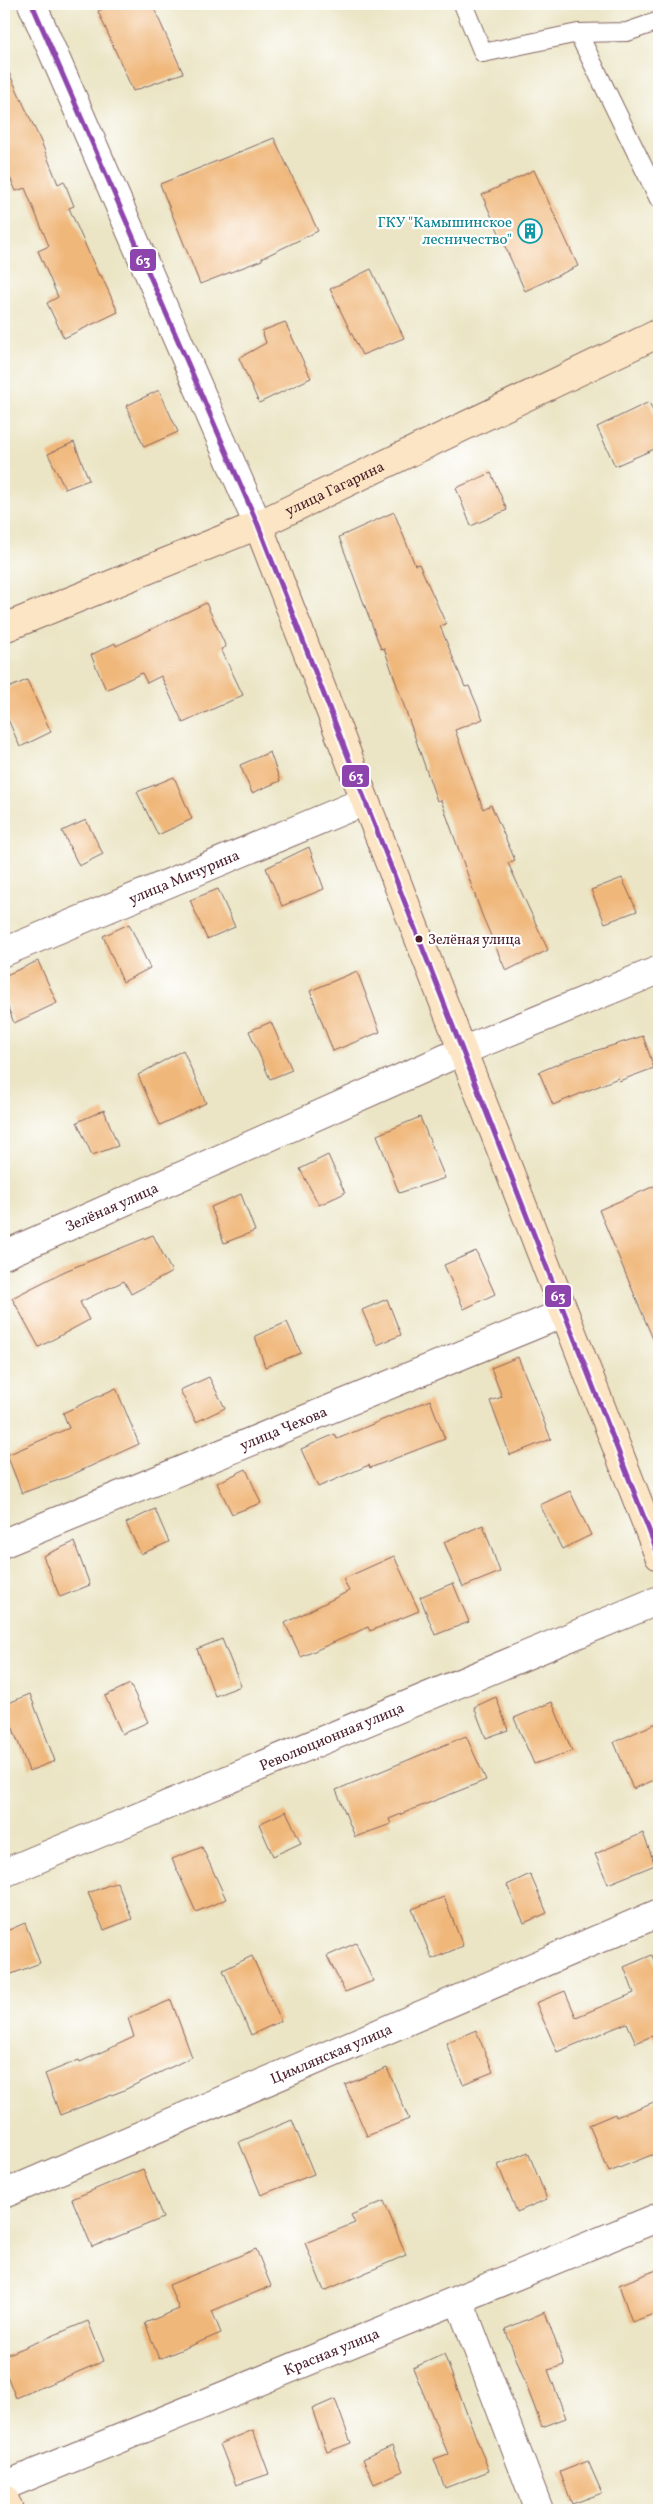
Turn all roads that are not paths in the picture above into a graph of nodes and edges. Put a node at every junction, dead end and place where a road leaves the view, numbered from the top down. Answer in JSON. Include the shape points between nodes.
{"nodes":[{"id":1,"x":32,"y":4,"type":"edge"},
{"id":2,"x":463,"y":4,"type":"edge"},
{"id":3,"x":659,"y":21,"type":"edge"},
{"id":4,"x":578,"y":33,"type":"junction"},
{"id":5,"x":659,"y":200,"type":"edge"},
{"id":6,"x":659,"y":333,"type":"edge"},
{"id":7,"x":258,"y":525,"type":"junction"},
{"id":8,"x":4,"y":628,"type":"edge"},
{"id":9,"x":365,"y":801,"type":"junction"},
{"id":10,"x":4,"y":952,"type":"edge"},
{"id":11,"x":659,"y":970,"type":"edge"},
{"id":12,"x":462,"y":1051,"type":"junction"},
{"id":13,"x":4,"y":1255,"type":"edge"},
{"id":14,"x":564,"y":1313,"type":"junction"},
{"id":15,"x":4,"y":1543,"type":"edge"},
{"id":16,"x":659,"y":1556,"type":"edge"},
{"id":17,"x":659,"y":1600,"type":"edge"},
{"id":18,"x":4,"y":1873,"type":"edge"},
{"id":19,"x":659,"y":1913,"type":"edge"},
{"id":20,"x":4,"y":2194,"type":"edge"},
{"id":21,"x":659,"y":2217,"type":"edge"},
{"id":22,"x":459,"y":2300,"type":"junction"},
{"id":23,"x":4,"y":2486,"type":"edge"},
{"id":24,"x":4,"y":2498,"type":"edge"},
{"id":25,"x":9,"y":2510,"type":"edge"},
{"id":26,"x":539,"y":2510,"type":"edge"}],
"edges":[{"from":1,"to":7,"type":"street"},
{"from":2,"to":4,"type":"lane","via":[[483,53]]},
{"from":3,"to":4,"type":"lane","via":[[627,32]]},
{"from":4,"to":5,"type":"lane"},
{"from":6,"to":7,"type":"street","name":"улица Гагарина"},
{"from":7,"to":8,"type":"street","name":"улица Гагарина"},
{"from":7,"to":9,"type":"street"},
{"from":9,"to":10,"type":"street","name":"улица Мичурина"},
{"from":9,"to":12,"type":"street"},
{"from":11,"to":12,"type":"street","name":"Зелёная улица"},
{"from":12,"to":13,"type":"street","name":"Зелёная улица"},
{"from":12,"to":14,"type":"street"},
{"from":14,"to":15,"type":"street","name":"улица Чехова"},
{"from":14,"to":16,"type":"street"},
{"from":17,"to":18,"type":"street","name":"Революционная улица"},
{"from":19,"to":20,"type":"street","name":"Цимлянская улица"},
{"from":21,"to":22,"type":"street","name":"Красная улица"},
{"from":22,"to":23,"type":"street","name":"Красная улица"},
{"from":22,"to":26,"type":"street"},
{"from":24,"to":25,"type":"street"}]}
